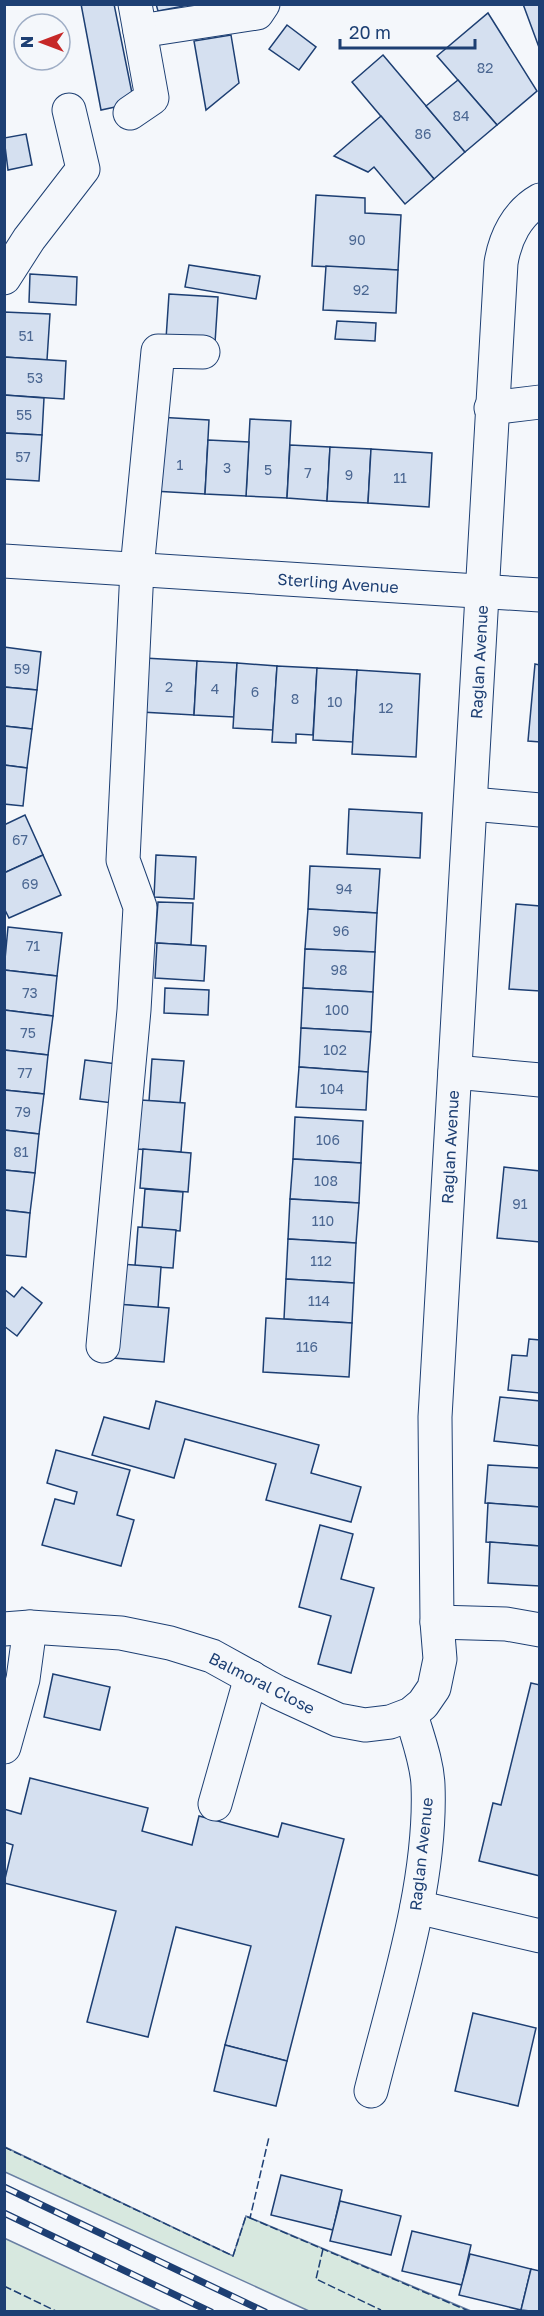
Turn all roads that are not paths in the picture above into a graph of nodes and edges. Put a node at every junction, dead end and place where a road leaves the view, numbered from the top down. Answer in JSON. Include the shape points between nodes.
{"nodes":[{"id":1,"x":263,"y":4,"type":"edge"},
{"id":2,"x":138,"y":18,"type":"edge"},
{"id":3,"x":69,"y":110,"type":"dead end"},
{"id":4,"x":130,"y":113,"type":"dead end"},
{"id":5,"x":540,"y":200,"type":"edge"},
{"id":6,"x":4,"y":278,"type":"edge"},
{"id":7,"x":202,"y":352,"type":"dead end"},
{"id":8,"x":540,"y":402,"type":"edge"},
{"id":9,"x":491,"y":408,"type":"junction"},
{"id":10,"x":9,"y":561,"type":"edge"},
{"id":11,"x":137,"y":569,"type":"junction"},
{"id":12,"x":482,"y":592,"type":"junction"},
{"id":13,"x":540,"y":595,"type":"edge"},
{"id":14,"x":472,"y":804,"type":"junction"},
{"id":15,"x":540,"y":810,"type":"edge"},
{"id":16,"x":454,"y":1072,"type":"junction"},
{"id":17,"x":540,"y":1080,"type":"edge"},
{"id":18,"x":103,"y":1346,"type":"dead end"},
{"id":19,"x":437,"y":1622,"type":"junction"},
{"id":20,"x":17,"y":1628,"type":"edge"},
{"id":21,"x":540,"y":1630,"type":"edge"},
{"id":22,"x":251,"y":1677,"type":"junction"},
{"id":23,"x":411,"y":1713,"type":"junction"},
{"id":24,"x":4,"y":1747,"type":"edge"},
{"id":25,"x":214,"y":1804,"type":"dead end"},
{"id":26,"x":417,"y":1906,"type":"junction"},
{"id":27,"x":540,"y":1936,"type":"edge"},
{"id":28,"x":371,"y":2091,"type":"dead end"}],
"edges":[{"from":1,"to":2,"type":"street","via":[[257,13]]},
{"from":2,"to":4,"type":"street","via":[[152,98]]},
{"from":3,"to":6,"type":"street","via":[[82,169],[28,239]]},
{"from":5,"to":9,"type":"street","name":"Raglan Avenue","via":[[517,221],[502,253]]},
{"from":7,"to":11,"type":"street","via":[[158,351]]},
{"from":8,"to":9,"type":"street"},
{"from":9,"to":12,"type":"street","name":"Raglan Avenue"},
{"from":10,"to":11,"type":"street","name":"Sterling Avenue"},
{"from":11,"to":12,"type":"street","name":"Sterling Avenue"},
{"from":11,"to":18,"type":"street","via":[[123,861],[140,907]]},
{"from":12,"to":13,"type":"street","name":"Sterling Avenue"},
{"from":12,"to":14,"type":"street","name":"Raglan Avenue"},
{"from":14,"to":15,"type":"street"},
{"from":14,"to":16,"type":"street","name":"Raglan Avenue"},
{"from":16,"to":17,"type":"street"},
{"from":16,"to":19,"type":"street","name":"Raglan Avenue","via":[[435,1417]]},
{"from":19,"to":21,"type":"street","via":[[506,1624]]},
{"from":19,"to":23,"type":"street","name":"Raglan Avenue","via":[[440,1659],[434,1688]]},
{"from":20,"to":22,"type":"street","name":"Balmoral Close","via":[[121,1633],[170,1643],[212,1656]]},
{"from":20,"to":24,"type":"street","via":[[23,1678]]},
{"from":22,"to":23,"type":"street","name":"Balmoral Close","via":[[338,1720],[364,1725],[390,1722]]},
{"from":22,"to":25,"type":"street"},
{"from":23,"to":26,"type":"street","name":"Raglan Avenue","via":[[428,1784]]},
{"from":26,"to":27,"type":"street"},
{"from":26,"to":28,"type":"street","name":"Raglan Avenue"}]}
